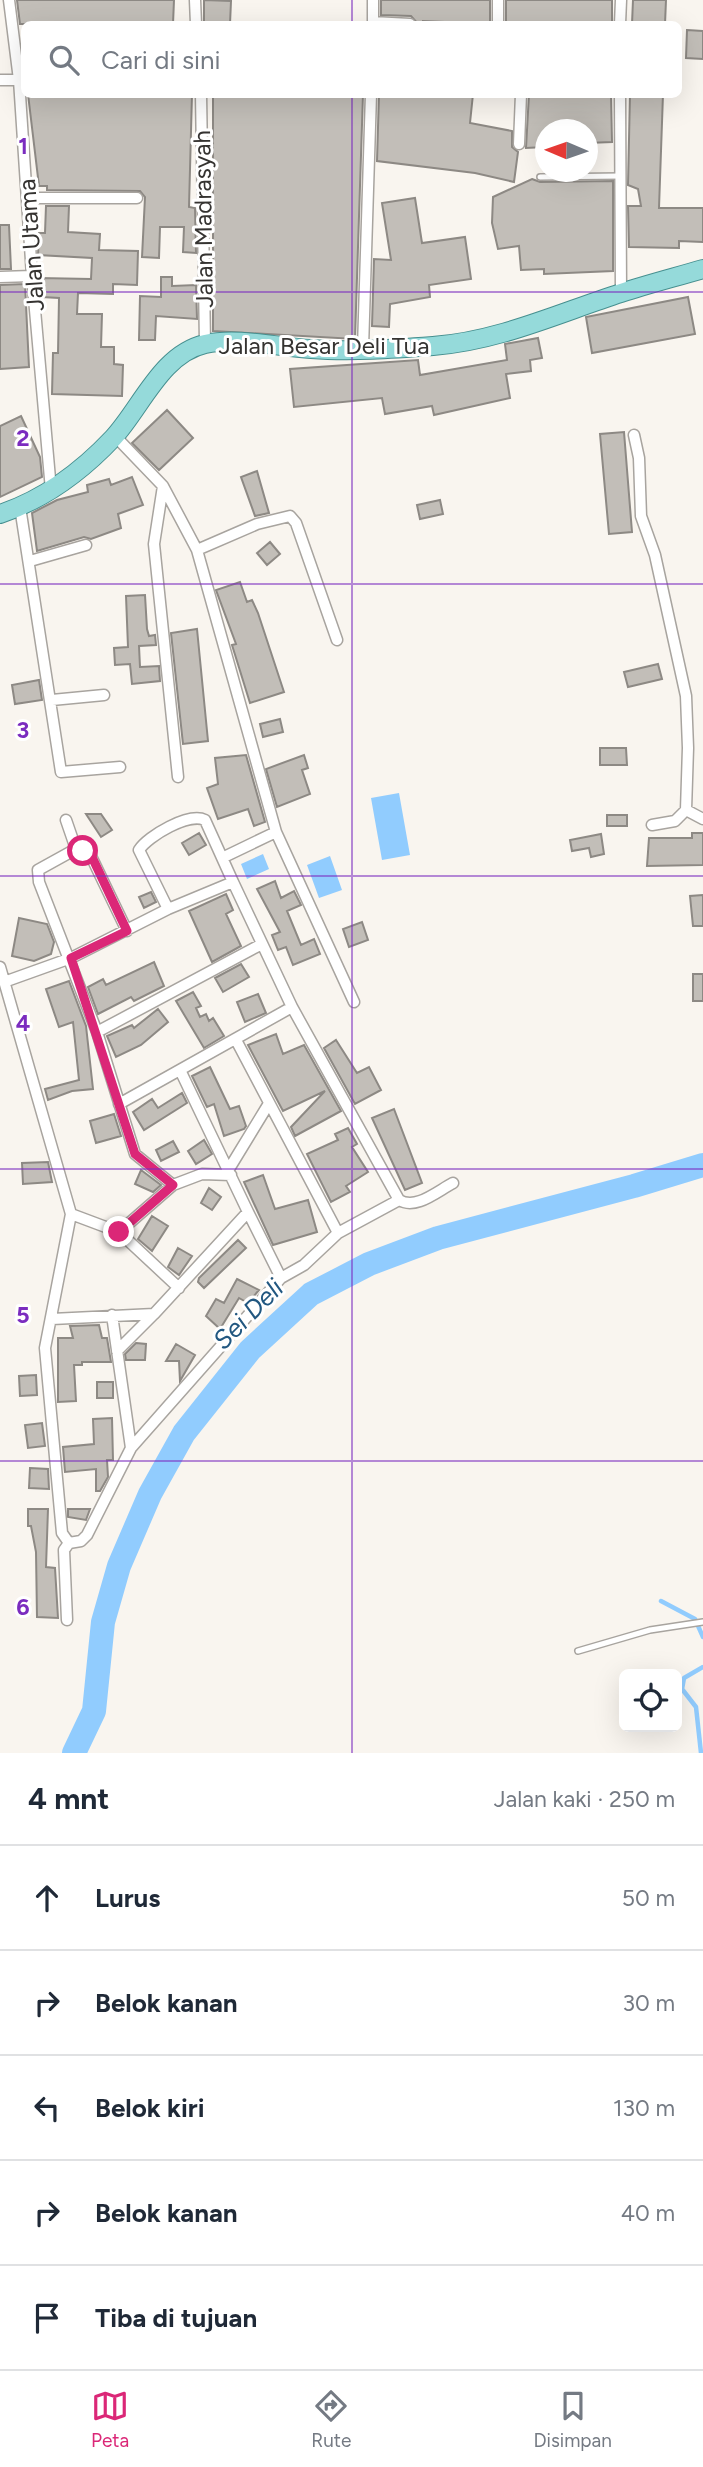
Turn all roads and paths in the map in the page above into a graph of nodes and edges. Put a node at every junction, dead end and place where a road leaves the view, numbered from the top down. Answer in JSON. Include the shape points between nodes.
{"nodes":[{"id":1,"x":9,"y":0,"type":"edge"},
{"id":2,"x":195,"y":0,"type":"edge"},
{"id":3,"x":373,"y":0,"type":"edge"},
{"id":4,"x":498,"y":0,"type":"edge"},
{"id":5,"x":621,"y":0,"type":"edge"},
{"id":6,"x":197,"y":21,"type":"edge"},
{"id":7,"x":373,"y":21,"type":"edge"},
{"id":8,"x":498,"y":21,"type":"edge"},
{"id":9,"x":621,"y":21,"type":"edge"},
{"id":10,"x":0,"y":80,"type":"edge"},
{"id":11,"x":19,"y":80,"type":"junction"},
{"id":12,"x":201,"y":98,"type":"edge"},
{"id":13,"x":371,"y":98,"type":"edge"},
{"id":14,"x":521,"y":98,"type":"edge"},
{"id":15,"x":620,"y":98,"type":"edge"},
{"id":16,"x":519,"y":144,"type":"dead end"},
{"id":17,"x":598,"y":176,"type":"edge"},
{"id":18,"x":620,"y":176,"type":"junction"},
{"id":19,"x":28,"y":198,"type":"junction"},
{"id":20,"x":137,"y":198,"type":"dead end"},
{"id":21,"x":703,"y":269,"type":"edge"},
{"id":22,"x":32,"y":276,"type":"junction"},
{"id":23,"x":0,"y":277,"type":"edge"},
{"id":24,"x":621,"y":293,"type":"junction"},
{"id":25,"x":205,"y":344,"type":"junction"},
{"id":26,"x":363,"y":348,"type":"junction"},
{"id":27,"x":634,"y":435,"type":"dead end"},
{"id":28,"x":115,"y":436,"type":"junction"},
{"id":29,"x":163,"y":486,"type":"junction"},
{"id":30,"x":51,"y":490,"type":"junction"},
{"id":31,"x":20,"y":507,"type":"junction"},
{"id":32,"x":0,"y":514,"type":"edge"},
{"id":33,"x":86,"y":545,"type":"dead end"},
{"id":34,"x":197,"y":550,"type":"junction"},
{"id":35,"x":30,"y":561,"type":"junction"},
{"id":36,"x":337,"y":640,"type":"dead end"},
{"id":37,"x":104,"y":695,"type":"dead end"},
{"id":38,"x":52,"y":700,"type":"junction"},
{"id":39,"x":120,"y":767,"type":"dead end"},
{"id":40,"x":178,"y":777,"type":"dead end"},
{"id":41,"x":686,"y":810,"type":"junction"},
{"id":42,"x":703,"y":819,"type":"edge"},
{"id":43,"x":66,"y":820,"type":"dead end"},
{"id":44,"x":652,"y":825,"type":"dead end"},
{"id":45,"x":276,"y":832,"type":"junction"},
{"id":46,"x":76,"y":849,"type":"junction"},
{"id":47,"x":223,"y":857,"type":"junction"},
{"id":48,"x":233,"y":881,"type":"junction"},
{"id":49,"x":168,"y":909,"type":"junction"},
{"id":50,"x":127,"y":931,"type":"junction"},
{"id":51,"x":260,"y":945,"type":"junction"},
{"id":52,"x":71,"y":958,"type":"junction"},
{"id":53,"x":0,"y":967,"type":"edge"},
{"id":54,"x":4,"y":982,"type":"junction"},
{"id":55,"x":0,"y":1001,"type":"edge"},
{"id":56,"x":355,"y":1002,"type":"dead end"},
{"id":57,"x":12,"y":1004,"type":"junction"},
{"id":58,"x":292,"y":1007,"type":"junction"},
{"id":59,"x":97,"y":1032,"type":"junction"},
{"id":60,"x":236,"y":1040,"type":"junction"},
{"id":61,"x":180,"y":1070,"type":"junction"},
{"id":62,"x":119,"y":1104,"type":"junction"},
{"id":63,"x":268,"y":1105,"type":"junction"},
{"id":64,"x":230,"y":1172,"type":"junction"},
{"id":65,"x":453,"y":1183,"type":"dead end"},
{"id":66,"x":173,"y":1185,"type":"junction"},
{"id":67,"x":399,"y":1200,"type":"junction"},
{"id":68,"x":248,"y":1212,"type":"junction"},
{"id":69,"x":71,"y":1214,"type":"junction"},
{"id":70,"x":119,"y":1232,"type":"junction"},
{"id":71,"x":338,"y":1233,"type":"junction"},
{"id":72,"x":281,"y":1278,"type":"junction"},
{"id":73,"x":179,"y":1288,"type":"junction"},
{"id":74,"x":154,"y":1314,"type":"junction"},
{"id":75,"x":112,"y":1315,"type":"junction"},
{"id":76,"x":52,"y":1319,"type":"junction"},
{"id":77,"x":117,"y":1351,"type":"junction"},
{"id":78,"x":131,"y":1448,"type":"junction"},
{"id":79,"x":69,"y":1543,"type":"junction"},
{"id":80,"x":67,"y":1620,"type":"dead end"},
{"id":81,"x":703,"y":1622,"type":"edge"},
{"id":82,"x":578,"y":1651,"type":"dead end"}],
"edges":[{"from":1,"to":11,"type":"street","name":"Jalan Utama"},
{"from":2,"to":6,"type":"street"},
{"from":3,"to":7,"type":"street"},
{"from":4,"to":8,"type":"street"},
{"from":5,"to":9,"type":"street"},
{"from":10,"to":11,"type":"street"},
{"from":11,"to":19,"type":"street","name":"Jalan Utama"},
{"from":12,"to":25,"type":"street","name":"Jalan Madrasyah"},
{"from":13,"to":26,"type":"street"},
{"from":14,"to":16,"type":"street"},
{"from":15,"to":18,"type":"street"},
{"from":17,"to":18,"type":"lane"},
{"from":18,"to":24,"type":"street"},
{"from":19,"to":20,"type":"street"},
{"from":19,"to":22,"type":"street","name":"Jalan Utama"},
{"from":21,"to":24,"type":"main road","name":"Jalan Besar Deli Tua"},
{"from":22,"to":23,"type":"street"},
{"from":22,"to":30,"type":"street","name":"Jalan Utama"},
{"from":24,"to":26,"type":"main road","name":"Jalan Besar Deli Tua","via":[[529,327],[490,336],[435,346]]},
{"from":25,"to":26,"type":"main road","name":"Jalan Besar Deli Tua"},
{"from":25,"to":28,"type":"main road","name":"Jalan Besar Deli Tua","via":[[166,369]]},
{"from":27,"to":41,"type":"street","via":[[642,516],[686,696]]},
{"from":28,"to":29,"type":"street"},
{"from":28,"to":30,"type":"main road","name":"Jalan Besar Deli Tua"},
{"from":29,"to":34,"type":"street"},
{"from":29,"to":40,"type":"street","via":[[154,544]]},
{"from":30,"to":31,"type":"main road","name":"Jalan Besar Deli Tua"},
{"from":31,"to":32,"type":"main road","name":"Jalan Besar Deli Tua"},
{"from":31,"to":35,"type":"street"},
{"from":33,"to":35,"type":"street"},
{"from":34,"to":36,"type":"street","via":[[257,524],[290,516]]},
{"from":34,"to":45,"type":"street"},
{"from":35,"to":38,"type":"street"},
{"from":37,"to":38,"type":"street"},
{"from":38,"to":39,"type":"street","via":[[61,772]]},
{"from":41,"to":42,"type":"street"},
{"from":41,"to":44,"type":"street","via":[[676,821]]},
{"from":43,"to":46,"type":"street"},
{"from":45,"to":47,"type":"street"},
{"from":45,"to":56,"type":"street"},
{"from":46,"to":50,"type":"street","via":[[92,857]]},
{"from":46,"to":52,"type":"street","via":[[40,868],[37,876]]},
{"from":47,"to":48,"type":"street"},
{"from":47,"to":49,"type":"street","via":[[205,821],[195,817],[142,846],[141,858]]},
{"from":48,"to":49,"type":"street"},
{"from":48,"to":51,"type":"street"},
{"from":49,"to":50,"type":"street"},
{"from":50,"to":52,"type":"street"},
{"from":51,"to":58,"type":"street"},
{"from":51,"to":59,"type":"street"},
{"from":52,"to":54,"type":"street"},
{"from":52,"to":59,"type":"street"},
{"from":53,"to":54,"type":"street"},
{"from":54,"to":57,"type":"street"},
{"from":55,"to":57,"type":"street"},
{"from":57,"to":69,"type":"street"},
{"from":58,"to":60,"type":"street"},
{"from":58,"to":67,"type":"street"},
{"from":59,"to":62,"type":"street"},
{"from":60,"to":61,"type":"street"},
{"from":60,"to":63,"type":"street"},
{"from":61,"to":62,"type":"street"},
{"from":61,"to":64,"type":"street"},
{"from":62,"to":66,"type":"street","via":[[135,1154]]},
{"from":63,"to":64,"type":"street"},
{"from":63,"to":71,"type":"street"},
{"from":64,"to":66,"type":"street","via":[[202,1174]]},
{"from":64,"to":68,"type":"street"},
{"from":65,"to":67,"type":"street","via":[[415,1204]]},
{"from":66,"to":70,"type":"street"},
{"from":67,"to":71,"type":"street"},
{"from":68,"to":72,"type":"street"},
{"from":68,"to":73,"type":"street"},
{"from":69,"to":70,"type":"street"},
{"from":69,"to":76,"type":"street"},
{"from":70,"to":73,"type":"street"},
{"from":71,"to":72,"type":"street","via":[[304,1265]]},
{"from":72,"to":78,"type":"street"},
{"from":73,"to":74,"type":"street"},
{"from":74,"to":75,"type":"street"},
{"from":74,"to":77,"type":"street"},
{"from":75,"to":76,"type":"street"},
{"from":75,"to":77,"type":"street"},
{"from":76,"to":79,"type":"street","via":[[45,1348],[62,1533]]},
{"from":77,"to":78,"type":"street"},
{"from":78,"to":79,"type":"street","via":[[87,1535]]},
{"from":79,"to":80,"type":"street","via":[[62,1557]]},
{"from":81,"to":82,"type":"lane","via":[[650,1630]]}]}
